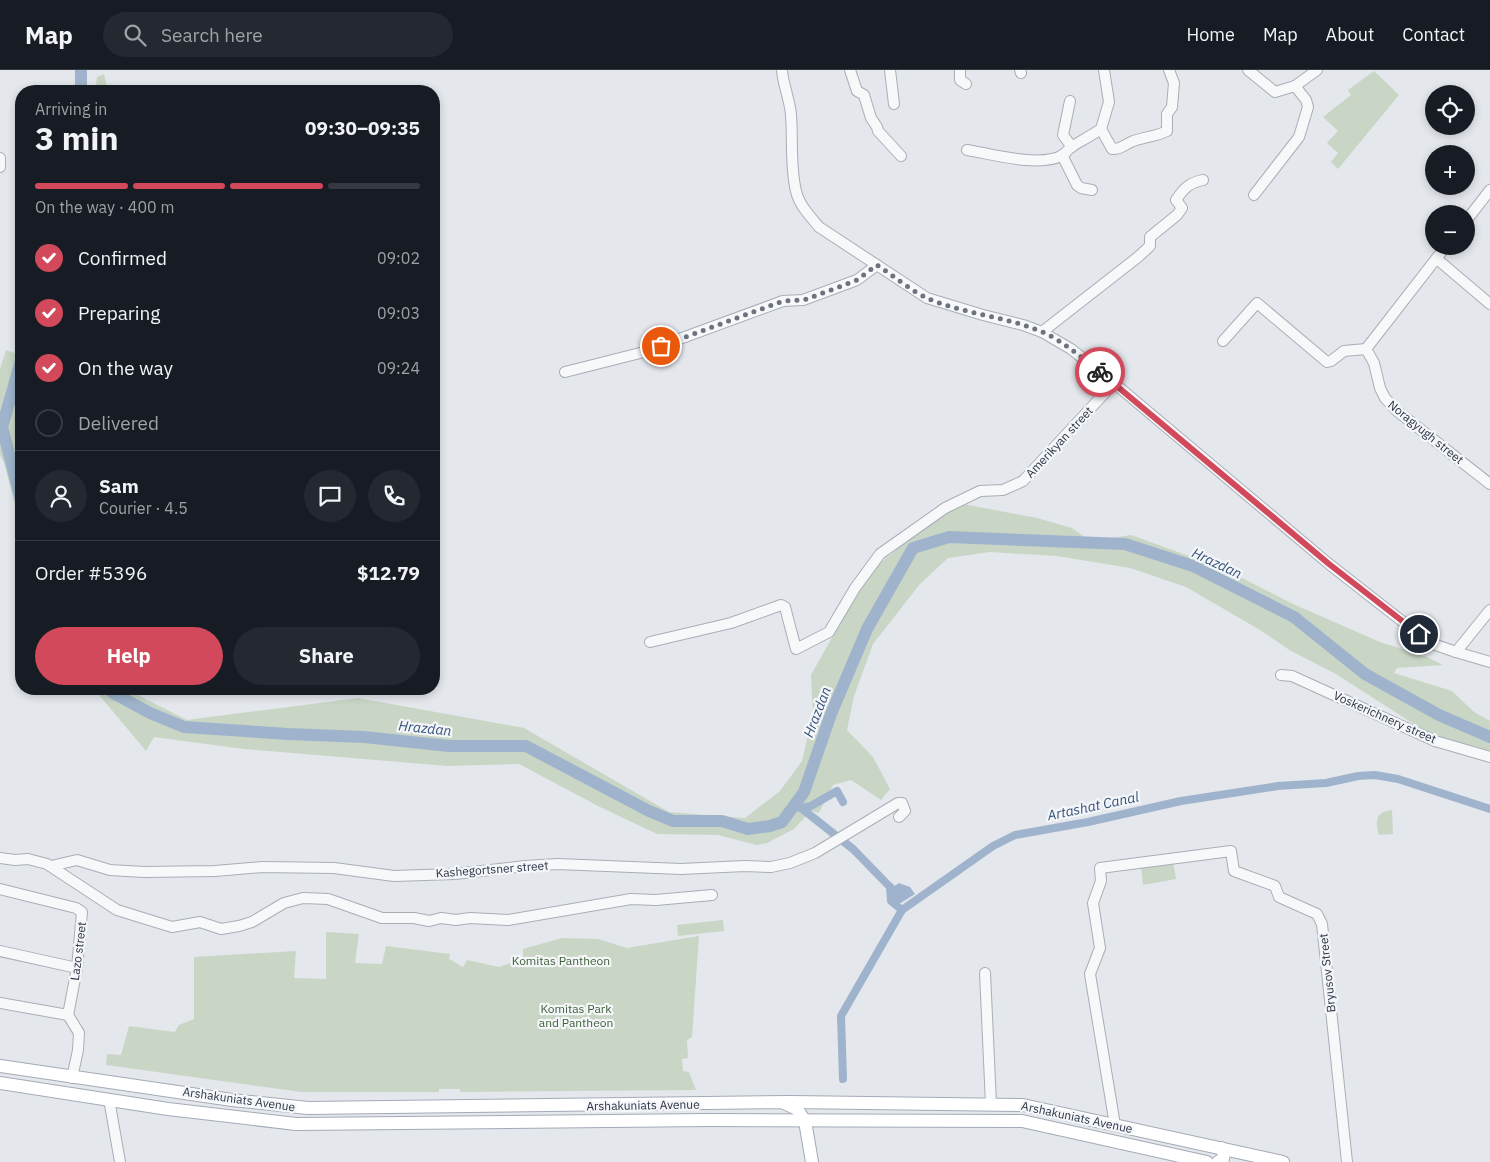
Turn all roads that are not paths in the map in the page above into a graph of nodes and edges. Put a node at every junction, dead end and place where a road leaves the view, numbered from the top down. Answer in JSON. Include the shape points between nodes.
{"nodes":[{"id":1,"x":782,"y":70,"type":"edge"},
{"id":2,"x":850,"y":70,"type":"edge"},
{"id":3,"x":890,"y":70,"type":"edge"},
{"id":4,"x":1104,"y":70,"type":"edge"},
{"id":5,"x":1169,"y":70,"type":"edge"},
{"id":6,"x":1248,"y":70,"type":"edge"},
{"id":7,"x":1317,"y":70,"type":"edge"},
{"id":8,"x":960,"y":72,"type":"edge"},
{"id":9,"x":966,"y":84,"type":"dead end"},
{"id":10,"x":1295,"y":86,"type":"junction"},
{"id":11,"x":1070,"y":101,"type":"dead end"},
{"id":12,"x":894,"y":104,"type":"dead end"},
{"id":13,"x":1101,"y":129,"type":"junction"},
{"id":14,"x":1072,"y":147,"type":"junction"},
{"id":15,"x":967,"y":150,"type":"dead end"},
{"id":16,"x":1062,"y":155,"type":"junction"},
{"id":17,"x":901,"y":156,"type":"dead end"},
{"id":18,"x":0,"y":158,"type":"edge"},
{"id":19,"x":0,"y":168,"type":"edge"},
{"id":20,"x":1203,"y":180,"type":"dead end"},
{"id":21,"x":1092,"y":190,"type":"dead end"},
{"id":22,"x":1490,"y":190,"type":"edge"},
{"id":23,"x":1254,"y":195,"type":"dead end"},
{"id":24,"x":1475,"y":209,"type":"edge"},
{"id":25,"x":1440,"y":255,"type":"edge"},
{"id":26,"x":1437,"y":259,"type":"junction"},
{"id":27,"x":877,"y":265,"type":"junction"},
{"id":28,"x":1490,"y":304,"type":"edge"},
{"id":29,"x":1042,"y":332,"type":"junction"},
{"id":30,"x":1223,"y":342,"type":"dead end"},
{"id":31,"x":1366,"y":349,"type":"junction"},
{"id":32,"x":566,"y":372,"type":"dead end"},
{"id":33,"x":1114,"y":383,"type":"junction"},
{"id":34,"x":1490,"y":484,"type":"edge"},
{"id":35,"x":1490,"y":610,"type":"edge"},
{"id":36,"x":650,"y":642,"type":"dead end"},
{"id":37,"x":1456,"y":652,"type":"junction"},
{"id":38,"x":1490,"y":662,"type":"edge"},
{"id":39,"x":1281,"y":675,"type":"dead end"},
{"id":40,"x":1490,"y":757,"type":"edge"},
{"id":41,"x":899,"y":817,"type":"dead end"},
{"id":42,"x":0,"y":858,"type":"edge"},
{"id":43,"x":51,"y":866,"type":"junction"},
{"id":44,"x":0,"y":889,"type":"edge"},
{"id":45,"x":712,"y":895,"type":"dead end"},
{"id":46,"x":0,"y":951,"type":"edge"},
{"id":47,"x":77,"y":968,"type":"junction"},
{"id":48,"x":985,"y":973,"type":"dead end"},
{"id":49,"x":0,"y":1003,"type":"edge"},
{"id":50,"x":68,"y":1016,"type":"junction"},
{"id":51,"x":0,"y":1067,"type":"edge"},
{"id":52,"x":31,"y":1072,"type":"junction"},
{"id":53,"x":72,"y":1078,"type":"junction"},
{"id":54,"x":0,"y":1081,"type":"edge"},
{"id":55,"x":28,"y":1087,"type":"junction"},
{"id":56,"x":109,"y":1100,"type":"junction"},
{"id":57,"x":784,"y":1103,"type":"junction"},
{"id":58,"x":826,"y":1104,"type":"junction"},
{"id":59,"x":992,"y":1104,"type":"junction"},
{"id":60,"x":1023,"y":1105,"type":"junction"},
{"id":61,"x":825,"y":1120,"type":"junction"},
{"id":62,"x":805,"y":1121,"type":"junction"},
{"id":63,"x":1022,"y":1122,"type":"junction"},
{"id":64,"x":1115,"y":1125,"type":"junction"},
{"id":65,"x":808,"y":1141,"type":"junction"},
{"id":66,"x":1221,"y":1148,"type":"junction"},
{"id":67,"x":1249,"y":1158,"type":"edge"},
{"id":68,"x":120,"y":1162,"type":"edge"},
{"id":69,"x":812,"y":1162,"type":"edge"},
{"id":70,"x":1207,"y":1162,"type":"edge"},
{"id":71,"x":1218,"y":1162,"type":"edge"},
{"id":72,"x":1283,"y":1162,"type":"edge"},
{"id":73,"x":1347,"y":1162,"type":"edge"}],
"edges":[{"from":1,"to":27,"type":"street","via":[[791,112],[796,192],[806,212],[819,226]]},
{"from":2,"to":17,"type":"street","via":[[878,131]]},
{"from":3,"to":12,"type":"street"},
{"from":4,"to":13,"type":"street","via":[[1108,102]]},
{"from":5,"to":13,"type":"street","via":[[1174,83],[1166,131],[1117,150],[1112,149]]},
{"from":6,"to":10,"type":"street","via":[[1276,92]]},
{"from":7,"to":10,"type":"street"},
{"from":8,"to":9,"type":"street","via":[[960,80]]},
{"from":10,"to":23,"type":"street","via":[[1308,107],[1300,137]]},
{"from":11,"to":14,"type":"street","via":[[1063,135]]},
{"from":13,"to":14,"type":"street"},
{"from":14,"to":16,"type":"street"},
{"from":15,"to":16,"type":"street","via":[[1017,159],[1039,160]]},
{"from":16,"to":21,"type":"street","via":[[1077,185]]},
{"from":18,"to":19,"type":"street"},
{"from":20,"to":29,"type":"street","via":[[1184,187],[1176,200],[1182,208],[1150,237],[1150,246],[1144,252]]},
{"from":22,"to":24,"type":"street"},
{"from":25,"to":26,"type":"street"},
{"from":26,"to":28,"type":"street"},
{"from":26,"to":31,"type":"street"},
{"from":27,"to":29,"type":"street","via":[[927,298]]},
{"from":27,"to":32,"type":"street","via":[[857,280],[804,300],[783,301],[644,352]]},
{"from":29,"to":33,"type":"street"},
{"from":30,"to":31,"type":"street","via":[[1257,303],[1327,362],[1344,351]]},
{"from":31,"to":34,"type":"street","name":"Noragyugh street","via":[[1385,398]]},
{"from":33,"to":36,"type":"street","name":"Amerikyan street","via":[[1023,481],[1003,490],[980,491],[945,508],[880,554],[829,632],[796,649],[785,607],[781,605],[731,623]]},
{"from":33,"to":37,"type":"street","via":[[1329,564],[1430,643]]},
{"from":35,"to":37,"type":"street"},
{"from":37,"to":38,"type":"street"},
{"from":39,"to":40,"type":"street","name":"Voskerichnery street","via":[[1292,676],[1435,741]]},
{"from":41,"to":43,"type":"street","name":"Kashegortsner street","via":[[905,811],[902,803],[816,853],[771,867],[681,869],[557,864],[394,876],[334,868],[263,867],[177,873],[110,870],[77,860]]},
{"from":42,"to":43,"type":"street","name":"Kashegortsner street","via":[[28,859]]},
{"from":43,"to":45,"type":"street","name":"Kashegortsner street","via":[[117,910],[172,927],[200,922],[220,929],[239,926],[284,903],[303,898],[328,899],[382,918],[429,921],[442,918],[508,920],[630,899]]},
{"from":44,"to":47,"type":"street","name":"Lazo street","via":[[81,910]]},
{"from":46,"to":47,"type":"street"},
{"from":47,"to":50,"type":"street","name":"Lazo street"},
{"from":48,"to":59,"type":"street"},
{"from":49,"to":50,"type":"street"},
{"from":50,"to":53,"type":"street","via":[[79,1033]]},
{"from":51,"to":52,"type":"main road","name":"Arshakuniats Avenue"},
{"from":51,"to":54,"type":"main road"},
{"from":52,"to":53,"type":"main road","name":"Arshakuniats Avenue"},
{"from":52,"to":55,"type":"main road","via":[[23,1078]]},
{"from":53,"to":57,"type":"main road","name":"Arshakuniats Avenue","via":[[308,1108]]},
{"from":54,"to":55,"type":"main road","name":"Arshakuniats Avenue"},
{"from":55,"to":56,"type":"main road","name":"Arshakuniats Avenue"},
{"from":56,"to":62,"type":"main road","name":"Arshakuniats Avenue","via":[[296,1124]]},
{"from":56,"to":68,"type":"street"},
{"from":57,"to":58,"type":"main road","name":"Arshakuniats Avenue"},
{"from":57,"to":62,"type":"main road","via":[[797,1109]]},
{"from":58,"to":59,"type":"main road","name":"Arshakuniats Avenue"},
{"from":58,"to":62,"type":"main road"},
{"from":59,"to":60,"type":"main road","name":"Arshakuniats Avenue"},
{"from":60,"to":63,"type":"main road","via":[[1017,1111]]},
{"from":60,"to":64,"type":"main road","name":"Arshakuniats Avenue"},
{"from":61,"to":62,"type":"main road","name":"Arshakuniats Avenue"},
{"from":61,"to":63,"type":"main road","name":"Arshakuniats Avenue"},
{"from":61,"to":65,"type":"main road"},
{"from":62,"to":65,"type":"main road"},
{"from":63,"to":70,"type":"main road","name":"Arshakuniats Avenue"},
{"from":64,"to":66,"type":"main road","name":"Arshakuniats Avenue"},
{"from":64,"to":73,"type":"street","name":"Bryusov Street","via":[[1090,974],[1100,948],[1093,903],[1101,881],[1100,868],[1230,851],[1234,871],[1275,886],[1279,897],[1317,914],[1322,924]]},
{"from":65,"to":69,"type":"main road"},
{"from":66,"to":67,"type":"main road","name":"Arshakuniats Avenue"},
{"from":66,"to":71,"type":"main road","via":[[1223,1159]]},
{"from":67,"to":72,"type":"main road","name":"Arshakuniats Avenue"}]}
